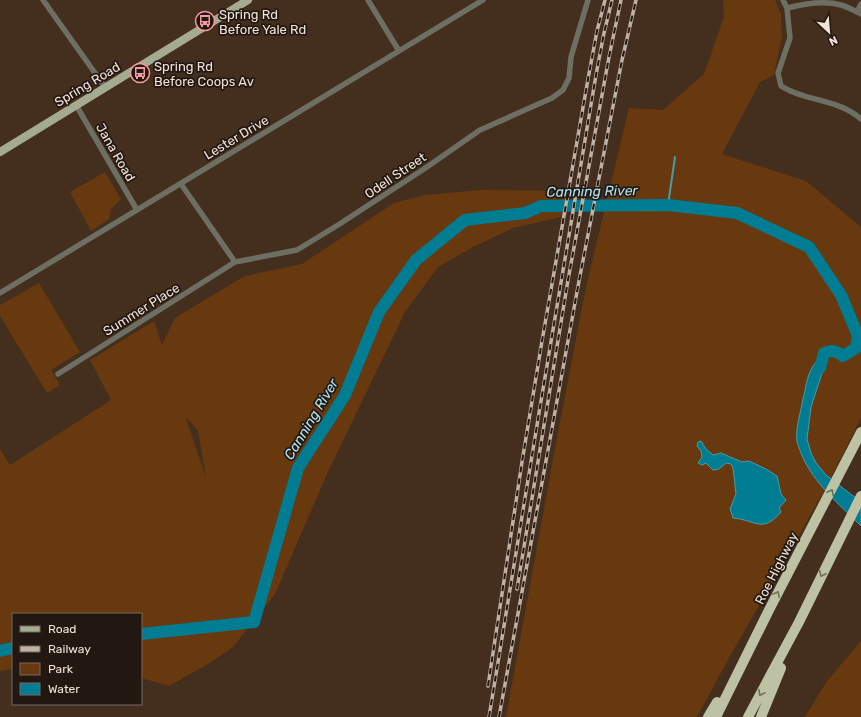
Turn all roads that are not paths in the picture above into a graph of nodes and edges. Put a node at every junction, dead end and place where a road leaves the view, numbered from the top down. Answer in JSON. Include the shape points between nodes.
{"nodes":[{"id":1,"x":43,"y":0,"type":"edge"},
{"id":2,"x":248,"y":0,"type":"edge"},
{"id":3,"x":368,"y":0,"type":"edge"},
{"id":4,"x":483,"y":0,"type":"edge"},
{"id":5,"x":588,"y":0,"type":"edge"},
{"id":6,"x":783,"y":0,"type":"edge"},
{"id":7,"x":861,"y":4,"type":"edge"},
{"id":8,"x":787,"y":8,"type":"junction"},
{"id":9,"x":859,"y":13,"type":"edge"},
{"id":10,"x":399,"y":51,"type":"junction"},
{"id":11,"x":105,"y":87,"type":"junction"},
{"id":12,"x":76,"y":105,"type":"junction"},
{"id":13,"x":861,"y":119,"type":"edge"},
{"id":14,"x":0,"y":152,"type":"edge"},
{"id":15,"x":181,"y":184,"type":"junction"},
{"id":16,"x":137,"y":210,"type":"junction"},
{"id":17,"x":235,"y":262,"type":"junction"},
{"id":18,"x":0,"y":293,"type":"edge"},
{"id":19,"x":58,"y":374,"type":"dead end"},
{"id":20,"x":861,"y":432,"type":"edge"},
{"id":21,"x":861,"y":496,"type":"edge"},
{"id":22,"x":769,"y":610,"type":"junction"},
{"id":23,"x":799,"y":622,"type":"junction"},
{"id":24,"x":708,"y":717,"type":"edge"},
{"id":25,"x":716,"y":717,"type":"edge"},
{"id":26,"x":748,"y":717,"type":"edge"},
{"id":27,"x":760,"y":717,"type":"edge"}],
"edges":[{"from":1,"to":11,"type":"street"},
{"from":2,"to":11,"type":"main road","name":"Spring Road"},
{"from":3,"to":10,"type":"street"},
{"from":4,"to":10,"type":"street","name":"Lester Drive"},
{"from":5,"to":17,"type":"street","name":"Odell Street","via":[[571,57],[569,78],[563,90],[552,98],[480,130],[297,250]]},
{"from":6,"to":8,"type":"street"},
{"from":7,"to":9,"type":"street"},
{"from":8,"to":9,"type":"street","via":[[828,2]]},
{"from":8,"to":13,"type":"street","via":[[790,38],[778,73],[781,86],[791,93],[847,109]]},
{"from":10,"to":15,"type":"street","name":"Lester Drive"},
{"from":11,"to":12,"type":"main road","name":"Spring Road"},
{"from":12,"to":14,"type":"main road","name":"Spring Road"},
{"from":12,"to":16,"type":"street","name":"Jana Road"},
{"from":15,"to":16,"type":"street","name":"Lester Drive"},
{"from":15,"to":17,"type":"street"},
{"from":16,"to":18,"type":"street","name":"Lester Drive"},
{"from":17,"to":19,"type":"street","name":"Summer Place"},
{"from":22,"to":20,"type":"highway","name":"Roe Highway","one_way":true},
{"from":21,"to":23,"type":"highway","one_way":true},
{"from":22,"to":24,"type":"highway"},
{"from":22,"to":25,"type":"highway","name":"Roe Highway"},
{"from":23,"to":26,"type":"highway","one_way":true},
{"from":23,"to":27,"type":"highway","via":[[791,648]]}]}
